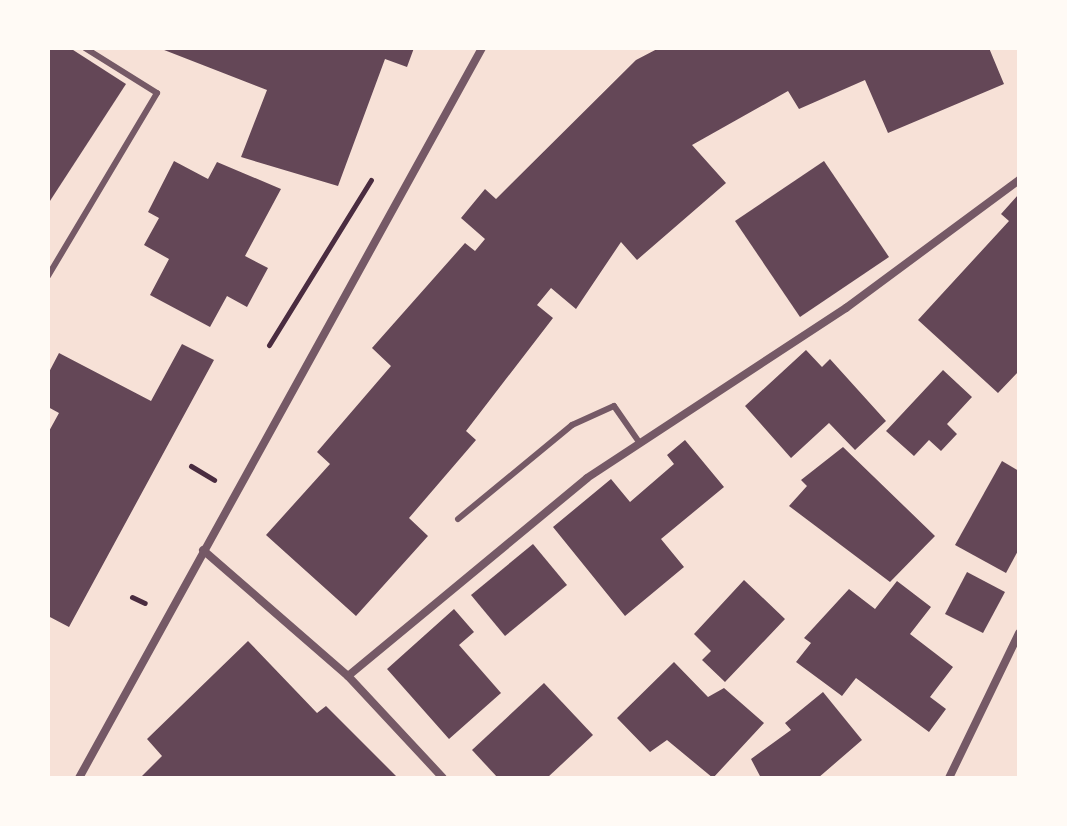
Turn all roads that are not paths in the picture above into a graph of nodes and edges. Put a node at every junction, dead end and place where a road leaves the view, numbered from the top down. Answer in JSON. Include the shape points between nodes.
{"nodes":[{"id":1,"x":85,"y":48,"type":"edge"},
{"id":2,"x":482,"y":48,"type":"edge"},
{"id":3,"x":1019,"y":180,"type":"edge"},
{"id":4,"x":48,"y":276,"type":"edge"},
{"id":5,"x":639,"y":442,"type":"junction"},
{"id":6,"x":458,"y":519,"type":"dead end"},
{"id":7,"x":203,"y":550,"type":"junction"},
{"id":8,"x":1019,"y":633,"type":"edge"},
{"id":9,"x":348,"y":676,"type":"junction"},
{"id":10,"x":79,"y":778,"type":"edge"},
{"id":11,"x":443,"y":778,"type":"edge"},
{"id":12,"x":949,"y":778,"type":"edge"}],
"edges":[{"from":1,"to":4,"type":"lane","via":[[157,93]]},
{"from":2,"to":7,"type":"street"},
{"from":3,"to":5,"type":"street","via":[[846,308]]},
{"from":5,"to":6,"type":"lane","via":[[614,406],[572,425]]},
{"from":5,"to":9,"type":"street"},
{"from":7,"to":9,"type":"street"},
{"from":7,"to":10,"type":"street"},
{"from":8,"to":12,"type":"street"},
{"from":9,"to":11,"type":"street"}]}
